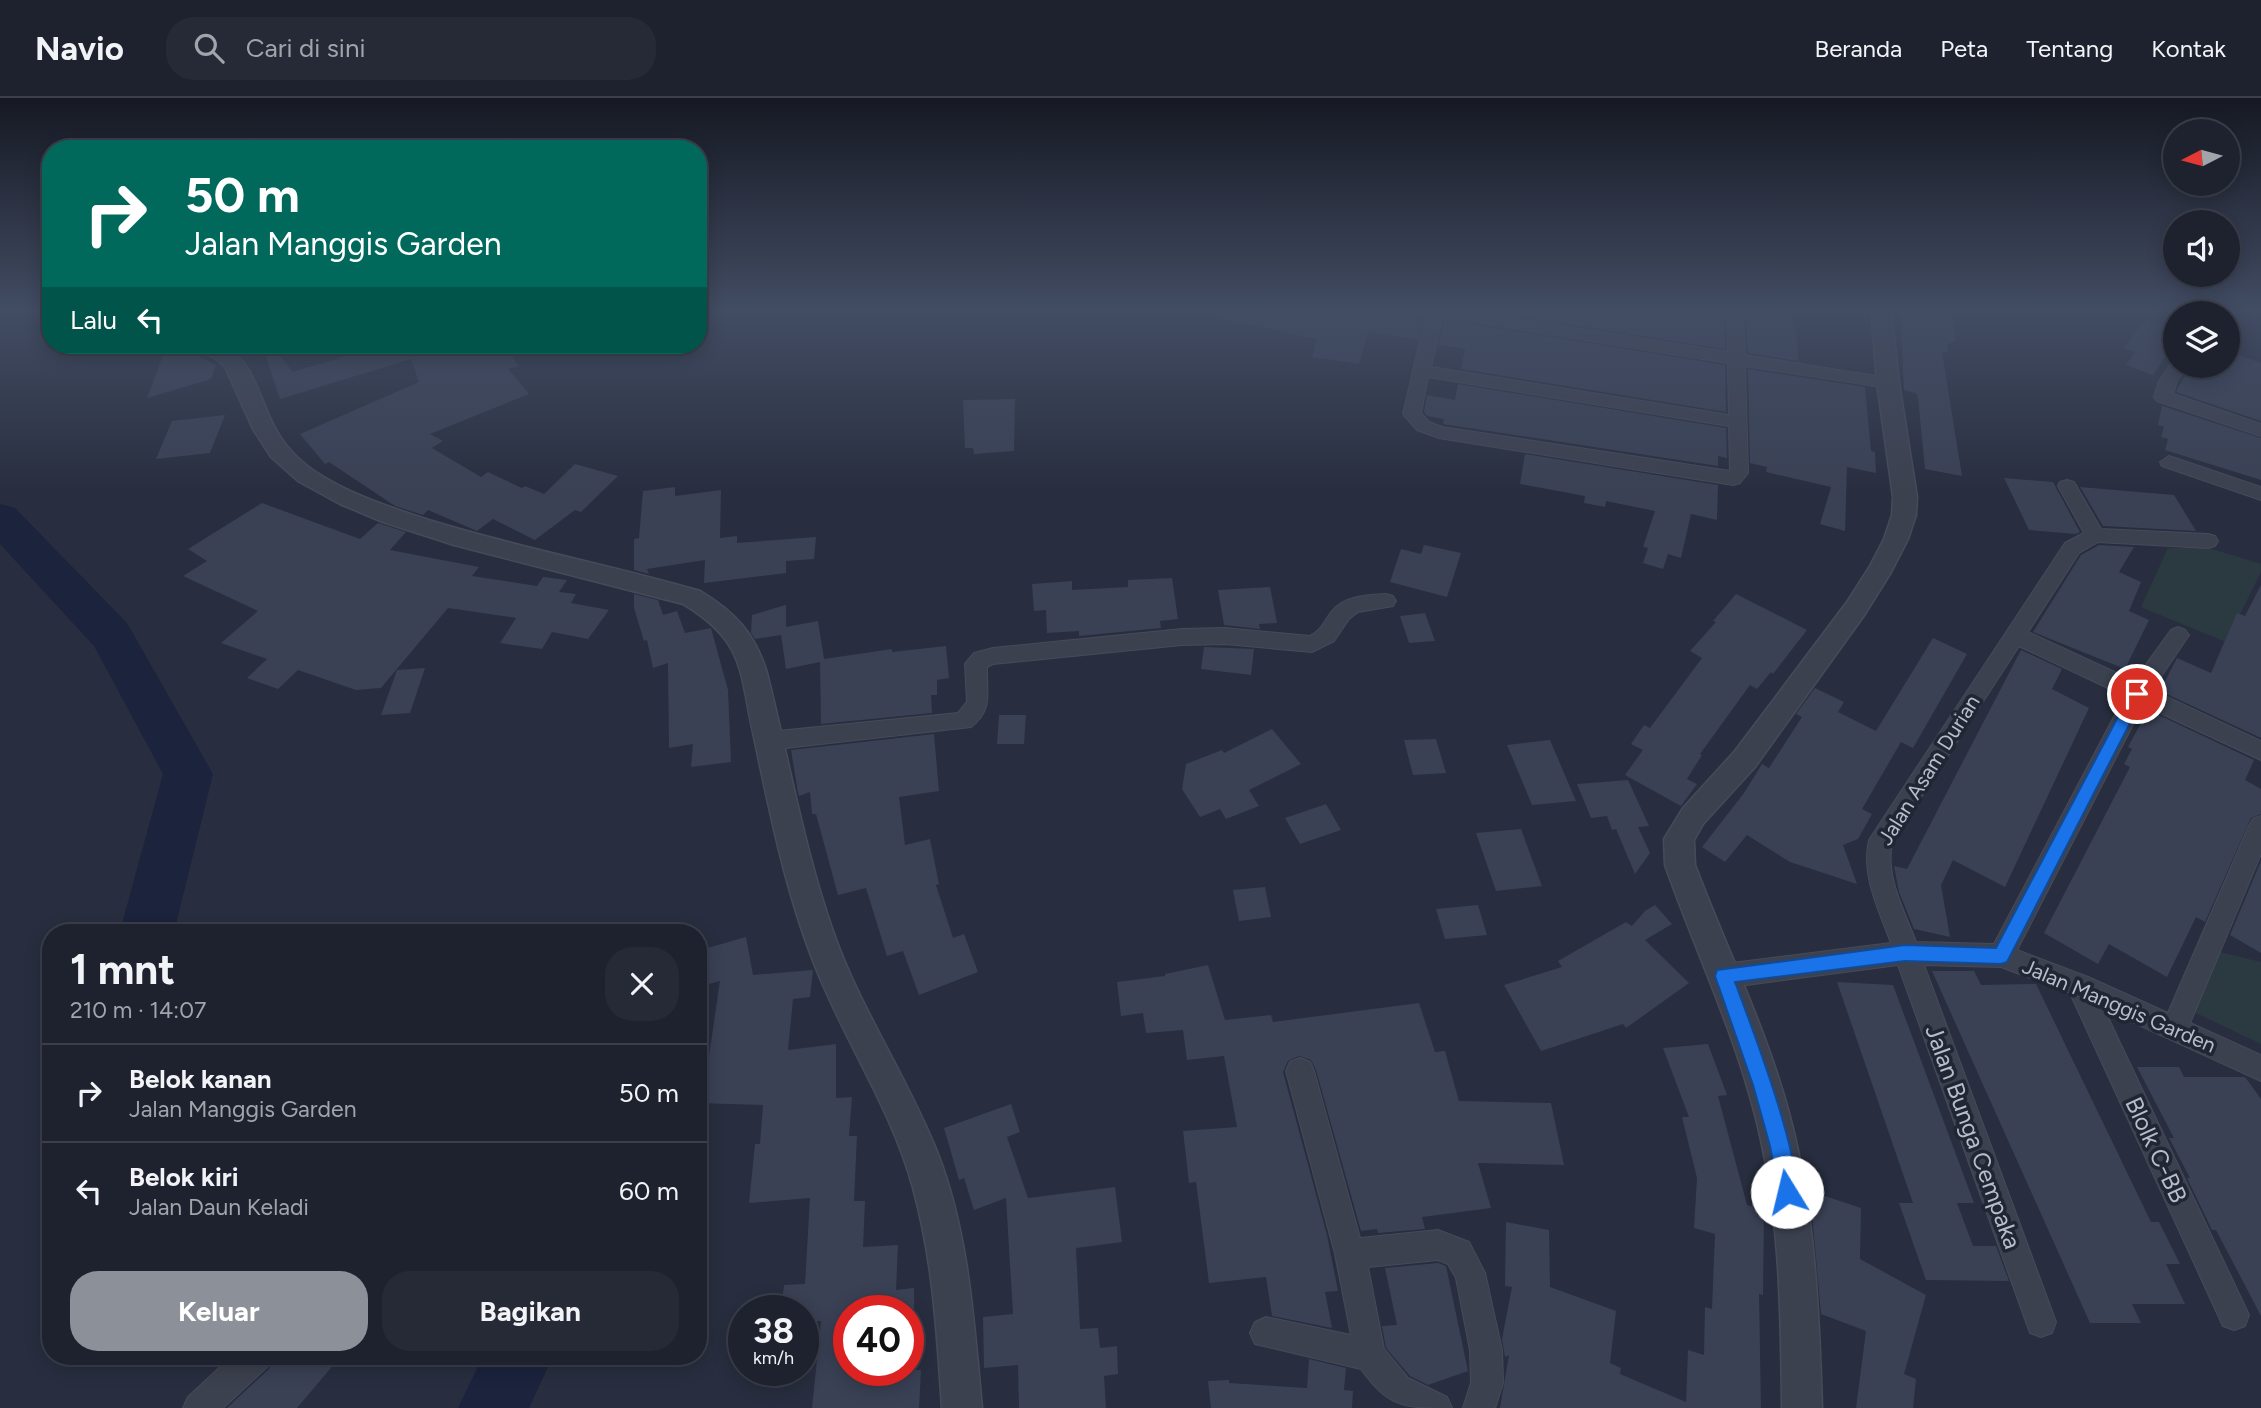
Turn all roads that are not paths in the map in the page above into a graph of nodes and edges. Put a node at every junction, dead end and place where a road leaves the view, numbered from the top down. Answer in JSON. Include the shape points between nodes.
{"nodes":[{"id":1,"x":237,"y":370,"type":"edge"},
{"id":2,"x":1738,"y":370,"type":"edge"},
{"id":3,"x":1811,"y":370,"type":"edge"},
{"id":4,"x":1887,"y":370,"type":"edge"},
{"id":5,"x":1421,"y":371,"type":"joint"},
{"id":6,"x":2170,"y":378,"type":"edge"},
{"id":7,"x":1888,"y":383,"type":"junction"},
{"id":8,"x":2163,"y":397,"type":"joint"},
{"id":9,"x":1739,"y":422,"type":"junction"},
{"id":10,"x":2261,"y":430,"type":"edge"},
{"id":11,"x":2169,"y":462,"type":"dead end"},
{"id":12,"x":2067,"y":486,"type":"dead end"},
{"id":13,"x":2261,"y":494,"type":"edge"},
{"id":14,"x":2095,"y":536,"type":"junction"},
{"id":15,"x":2208,"y":541,"type":"dead end"},
{"id":16,"x":1386,"y":601,"type":"dead end"},
{"id":17,"x":2014,"y":634,"type":"junction"},
{"id":18,"x":2178,"y":635,"type":"dead end"},
{"id":19,"x":2137,"y":694,"type":"junction"},
{"id":20,"x":768,"y":741,"type":"junction"},
{"id":21,"x":2261,"y":751,"type":"edge"},
{"id":22,"x":2261,"y":826,"type":"edge"},
{"id":23,"x":1905,"y":953,"type":"junction"},
{"id":24,"x":2001,"y":956,"type":"junction"},
{"id":25,"x":1724,"y":976,"type":"junction"},
{"id":26,"x":2079,"y":985,"type":"junction"},
{"id":27,"x":2174,"y":1029,"type":"junction"},
{"id":28,"x":2261,"y":1068,"type":"edge"},
{"id":29,"x":1300,"y":1071,"type":"dead end"},
{"id":30,"x":1350,"y":1254,"type":"junction"},
{"id":31,"x":2234,"y":1315,"type":"dead end"},
{"id":32,"x":2041,"y":1322,"type":"dead end"},
{"id":33,"x":1266,"y":1334,"type":"dead end"},
{"id":34,"x":1370,"y":1355,"type":"junction"},
{"id":35,"x":246,"y":1365,"type":"edge"},
{"id":36,"x":199,"y":1408,"type":"edge"},
{"id":37,"x":961,"y":1408,"type":"edge"},
{"id":38,"x":1436,"y":1408,"type":"edge"},
{"id":39,"x":1479,"y":1408,"type":"edge"},
{"id":40,"x":1802,"y":1408,"type":"edge"}],
"edges":[{"from":1,"to":20,"type":"street","via":[[279,452],[306,476],[348,498],[463,539],[691,597],[717,613],[739,637]]},
{"from":2,"to":9,"type":"street"},
{"from":3,"to":7,"type":"street"},
{"from":4,"to":7,"type":"street"},
{"from":5,"to":9,"type":"street"},
{"from":5,"to":9,"type":"street","via":[[1412,414],[1423,426],[1439,432],[1726,480],[1739,473]]},
{"from":6,"to":8,"type":"street"},
{"from":7,"to":25,"type":"street","via":[[1905,497],[1896,539],[1856,608],[1745,759],[1693,816],[1679,839],[1680,865]]},
{"from":8,"to":10,"type":"street"},
{"from":11,"to":13,"type":"street"},
{"from":12,"to":14,"type":"street"},
{"from":14,"to":15,"type":"street"},
{"from":14,"to":17,"type":"street","name":"Jalan Asam Durian","via":[[2079,542],[2066,555]]},
{"from":16,"to":20,"type":"street","via":[[1345,610],[1334,631],[1312,644],[1182,637],[993,656],[976,664],[979,705],[962,721]]},
{"from":17,"to":19,"type":"street"},
{"from":17,"to":23,"type":"street","name":"Jalan Asam Durian","via":[[1881,840],[1877,858],[1880,879]]},
{"from":18,"to":19,"type":"street"},
{"from":19,"to":21,"type":"street"},
{"from":19,"to":24,"type":"street"},
{"from":20,"to":37,"type":"street","via":[[819,935],[930,1184],[947,1251]]},
{"from":22,"to":27,"type":"street"},
{"from":23,"to":24,"type":"street","name":"Jalan Manggis Garden"},
{"from":23,"to":25,"type":"street","name":"Jalan Manggis Garden"},
{"from":23,"to":32,"type":"street","name":"Jalan Bunga Cempaka"},
{"from":24,"to":26,"type":"street","name":"Jalan Manggis Garden"},
{"from":25,"to":40,"type":"street","via":[[1780,1146],[1795,1238]]},
{"from":26,"to":27,"type":"street","name":"Jalan Manggis Garden"},
{"from":26,"to":31,"type":"street","name":"Blolk C-BB"},
{"from":27,"to":28,"type":"street","name":"Jalan Manggis Garden"},
{"from":29,"to":30,"type":"street"},
{"from":30,"to":34,"type":"street"},
{"from":30,"to":39,"type":"street","via":[[1438,1245],[1458,1253],[1470,1273],[1486,1350],[1487,1383]]},
{"from":33,"to":34,"type":"street"},
{"from":34,"to":38,"type":"street","via":[[1397,1389]]},
{"from":35,"to":36,"type":"street"}]}
